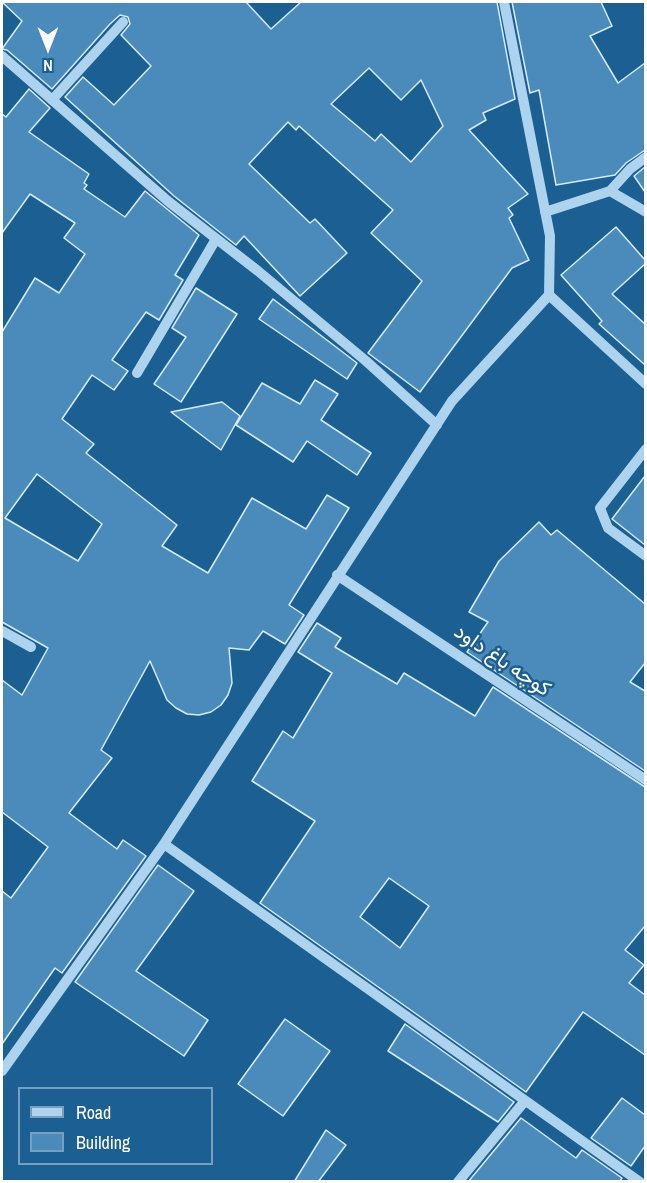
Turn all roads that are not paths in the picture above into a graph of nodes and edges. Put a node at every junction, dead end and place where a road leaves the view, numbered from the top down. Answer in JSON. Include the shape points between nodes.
{"nodes":[{"id":1,"x":504,"y":2,"type":"edge"},
{"id":2,"x":123,"y":22,"type":"dead end"},
{"id":3,"x":2,"y":56,"type":"edge"},
{"id":4,"x":52,"y":100,"type":"junction"},
{"id":5,"x":645,"y":158,"type":"edge"},
{"id":6,"x":610,"y":191,"type":"junction"},
{"id":7,"x":545,"y":212,"type":"junction"},
{"id":8,"x":645,"y":212,"type":"edge"},
{"id":9,"x":216,"y":239,"type":"junction"},
{"id":10,"x":549,"y":295,"type":"junction"},
{"id":11,"x":138,"y":373,"type":"dead end"},
{"id":12,"x":645,"y":384,"type":"edge"},
{"id":13,"x":436,"y":425,"type":"junction"},
{"id":14,"x":645,"y":449,"type":"edge"},
{"id":15,"x":645,"y":556,"type":"edge"},
{"id":16,"x":337,"y":575,"type":"junction"},
{"id":17,"x":2,"y":631,"type":"edge"},
{"id":18,"x":31,"y":647,"type":"dead end"},
{"id":19,"x":645,"y":780,"type":"edge"},
{"id":20,"x":164,"y":844,"type":"junction"},
{"id":21,"x":2,"y":1071,"type":"edge"},
{"id":22,"x":525,"y":1102,"type":"junction"},
{"id":23,"x":458,"y":1182,"type":"edge"},
{"id":24,"x":640,"y":1182,"type":"edge"}],
"edges":[{"from":1,"to":7,"type":"street"},
{"from":2,"to":4,"type":"street"},
{"from":3,"to":4,"type":"street"},
{"from":4,"to":9,"type":"street"},
{"from":5,"to":6,"type":"street"},
{"from":6,"to":7,"type":"street"},
{"from":6,"to":8,"type":"street"},
{"from":7,"to":10,"type":"street","via":[[550,236]]},
{"from":9,"to":11,"type":"street"},
{"from":9,"to":13,"type":"street","via":[[366,361]]},
{"from":10,"to":12,"type":"street"},
{"from":10,"to":13,"type":"street","via":[[452,401]]},
{"from":13,"to":16,"type":"street"},
{"from":14,"to":15,"type":"street","via":[[600,508],[608,528]]},
{"from":16,"to":19,"type":"street","name":"کوچه باغ داود"},
{"from":16,"to":20,"type":"street"},
{"from":17,"to":18,"type":"street"},
{"from":20,"to":21,"type":"street"},
{"from":20,"to":22,"type":"street"},
{"from":22,"to":23,"type":"street"},
{"from":22,"to":24,"type":"street"}]}
